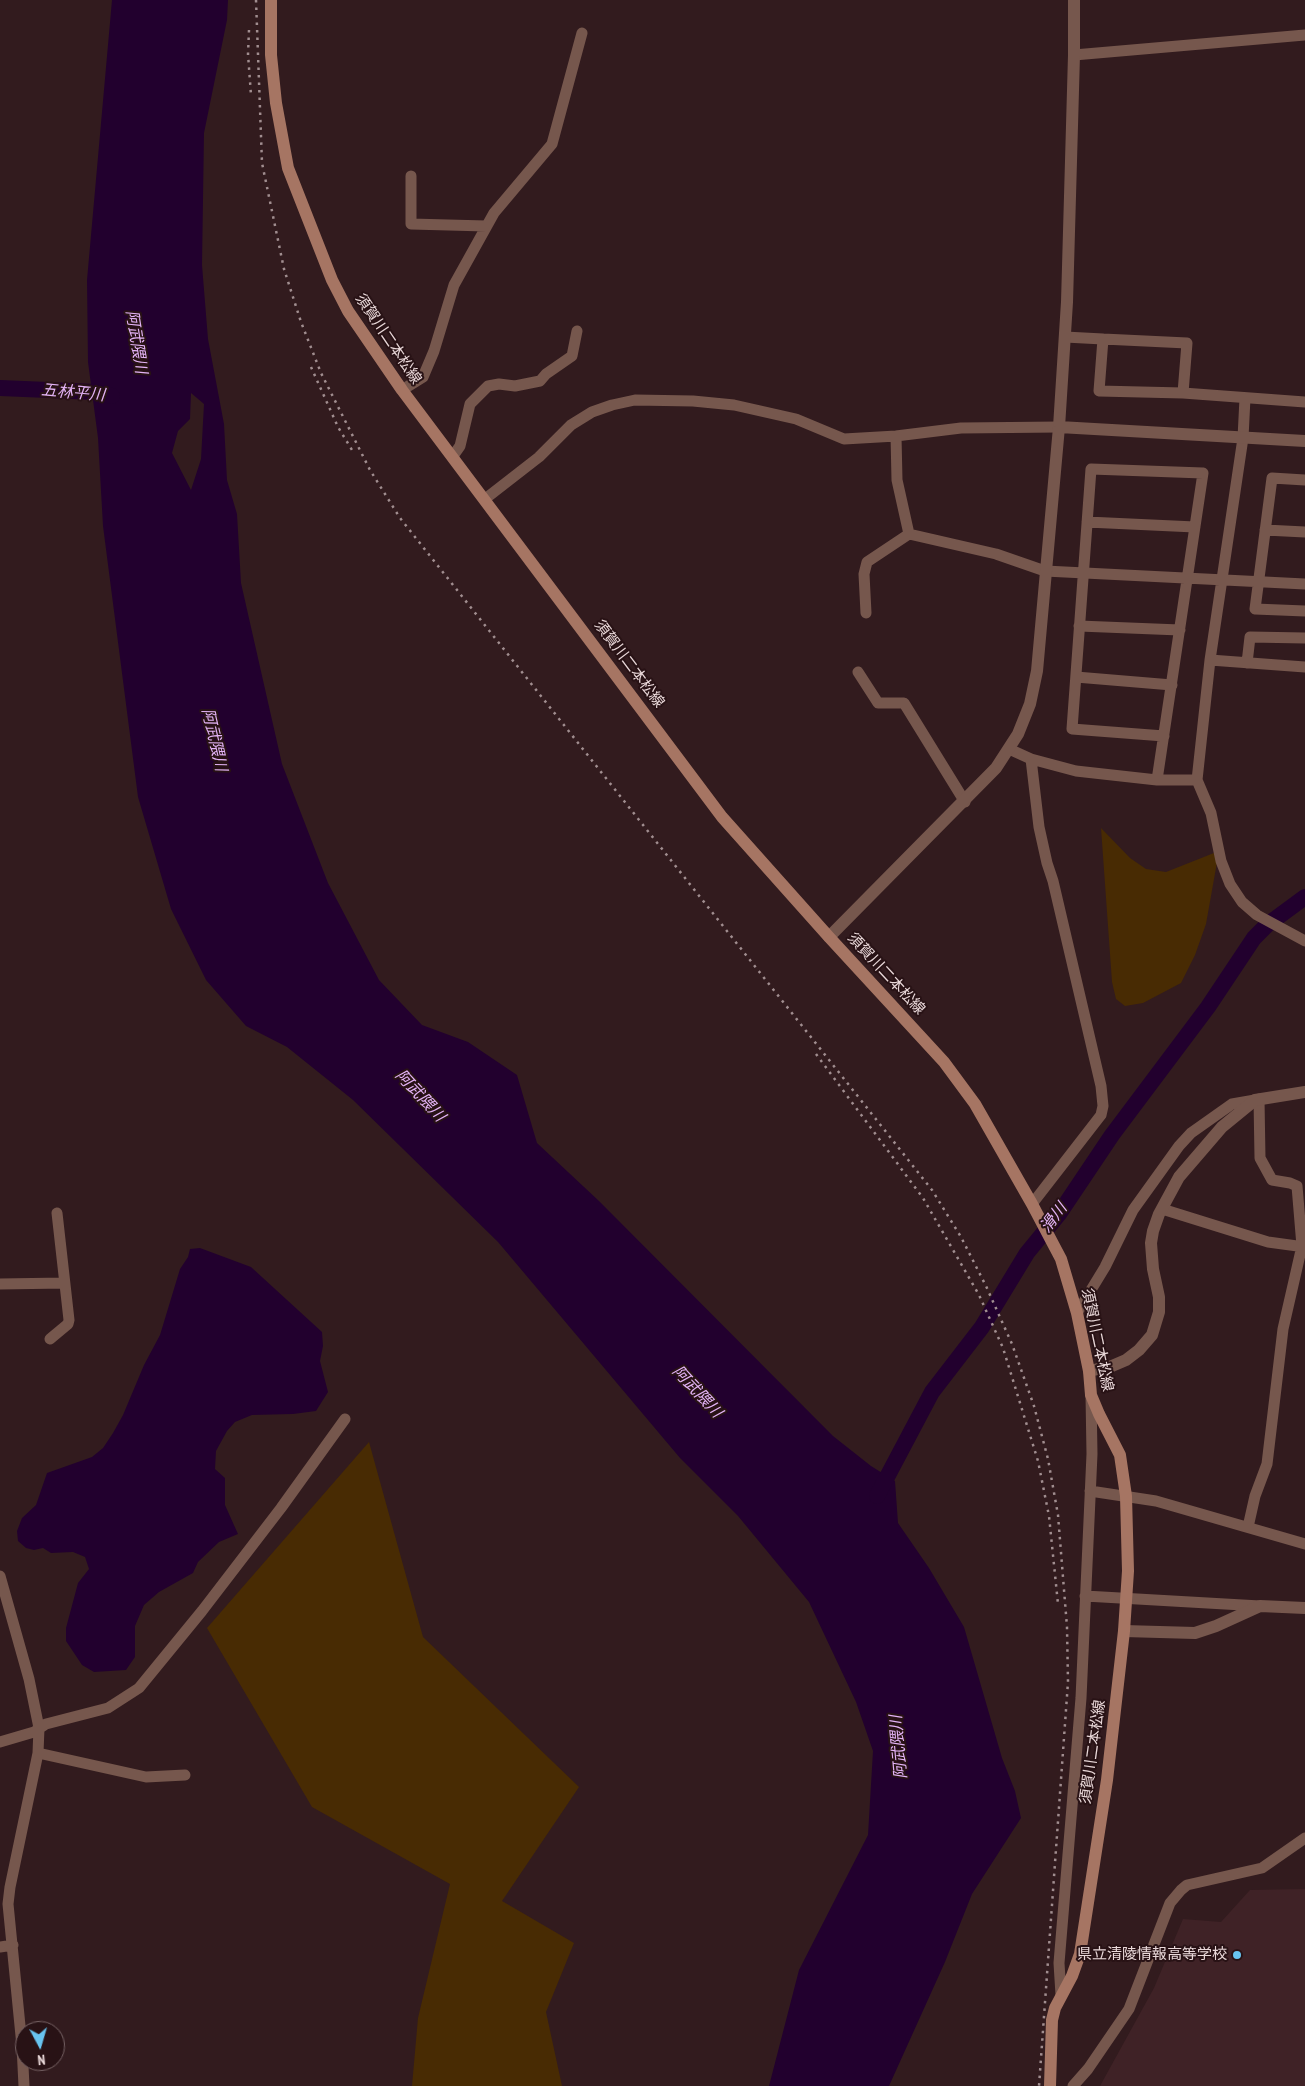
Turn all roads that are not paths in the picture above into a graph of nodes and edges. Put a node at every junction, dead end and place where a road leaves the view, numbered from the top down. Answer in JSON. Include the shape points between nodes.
{"nodes":[{"id":1,"x":271,"y":0,"type":"edge"},
{"id":2,"x":1074,"y":0,"type":"edge"},
{"id":3,"x":582,"y":34,"type":"dead end"},
{"id":4,"x":1305,"y":36,"type":"edge"},
{"id":5,"x":1074,"y":55,"type":"junction"},
{"id":6,"x":412,"y":176,"type":"dead end"},
{"id":7,"x":486,"y":226,"type":"junction"},
{"id":8,"x":578,"y":332,"type":"dead end"},
{"id":9,"x":1064,"y":337,"type":"junction"},
{"id":10,"x":1103,"y":339,"type":"junction"},
{"id":11,"x":402,"y":390,"type":"junction"},
{"id":12,"x":1183,"y":393,"type":"junction"},
{"id":13,"x":1245,"y":398,"type":"junction"},
{"id":14,"x":1305,"y":402,"type":"edge"},
{"id":15,"x":1059,"y":427,"type":"junction"},
{"id":16,"x":896,"y":436,"type":"junction"},
{"id":17,"x":1243,"y":438,"type":"junction"},
{"id":18,"x":1305,"y":441,"type":"edge"},
{"id":19,"x":453,"y":456,"type":"junction"},
{"id":20,"x":1305,"y":480,"type":"edge"},
{"id":21,"x":485,"y":499,"type":"junction"},
{"id":22,"x":1087,"y":522,"type":"junction"},
{"id":23,"x":1195,"y":527,"type":"junction"},
{"id":24,"x":1265,"y":530,"type":"junction"},
{"id":25,"x":1305,"y":532,"type":"edge"},
{"id":26,"x":909,"y":534,"type":"junction"},
{"id":27,"x":1045,"y":571,"type":"junction"},
{"id":28,"x":1083,"y":572,"type":"junction"},
{"id":29,"x":1188,"y":578,"type":"junction"},
{"id":30,"x":1223,"y":579,"type":"junction"},
{"id":31,"x":1258,"y":581,"type":"junction"},
{"id":32,"x":1305,"y":584,"type":"edge"},
{"id":33,"x":1305,"y":611,"type":"edge"},
{"id":34,"x":866,"y":613,"type":"dead end"},
{"id":35,"x":1079,"y":626,"type":"junction"},
{"id":36,"x":1180,"y":630,"type":"junction"},
{"id":37,"x":1305,"y":638,"type":"edge"},
{"id":38,"x":1210,"y":660,"type":"junction"},
{"id":39,"x":1247,"y":663,"type":"junction"},
{"id":40,"x":1305,"y":667,"type":"edge"},
{"id":41,"x":858,"y":672,"type":"dead end"},
{"id":42,"x":1076,"y":677,"type":"junction"},
{"id":43,"x":1172,"y":685,"type":"junction"},
{"id":44,"x":1164,"y":736,"type":"junction"},
{"id":45,"x":1009,"y":749,"type":"junction"},
{"id":46,"x":1031,"y":759,"type":"junction"},
{"id":47,"x":1157,"y":780,"type":"junction"},
{"id":48,"x":1197,"y":780,"type":"junction"},
{"id":49,"x":964,"y":802,"type":"junction"},
{"id":50,"x":829,"y":937,"type":"junction"},
{"id":51,"x":1305,"y":941,"type":"edge"},
{"id":52,"x":1305,"y":1092,"type":"edge"},
{"id":53,"x":1257,"y":1099,"type":"junction"},
{"id":54,"x":1033,"y":1207,"type":"junction"},
{"id":55,"x":1162,"y":1209,"type":"junction"},
{"id":56,"x":57,"y":1213,"type":"dead end"},
{"id":57,"x":1303,"y":1246,"type":"edge"},
{"id":58,"x":64,"y":1283,"type":"junction"},
{"id":59,"x":0,"y":1284,"type":"edge"},
{"id":60,"x":1077,"y":1313,"type":"junction"},
{"id":61,"x":50,"y":1339,"type":"dead end"},
{"id":62,"x":1089,"y":1371,"type":"junction"},
{"id":63,"x":1091,"y":1395,"type":"junction"},
{"id":64,"x":345,"y":1419,"type":"dead end"},
{"id":65,"x":1090,"y":1491,"type":"junction"},
{"id":66,"x":1126,"y":1496,"type":"junction"},
{"id":67,"x":1248,"y":1527,"type":"junction"},
{"id":68,"x":1305,"y":1542,"type":"edge"},
{"id":69,"x":0,"y":1576,"type":"edge"},
{"id":70,"x":1084,"y":1596,"type":"junction"},
{"id":71,"x":1125,"y":1598,"type":"junction"},
{"id":72,"x":1260,"y":1606,"type":"junction"},
{"id":73,"x":1305,"y":1608,"type":"edge"},
{"id":74,"x":6,"y":1615,"type":"edge"},
{"id":75,"x":1124,"y":1632,"type":"junction"},
{"id":76,"x":39,"y":1728,"type":"junction"},
{"id":77,"x":0,"y":1742,"type":"edge"},
{"id":78,"x":38,"y":1753,"type":"junction"},
{"id":79,"x":186,"y":1775,"type":"dead end"},
{"id":80,"x":1305,"y":1838,"type":"edge"},
{"id":81,"x":13,"y":1945,"type":"junction"},
{"id":82,"x":0,"y":1947,"type":"edge"},
{"id":83,"x":1061,"y":1995,"type":"junction"},
{"id":84,"x":24,"y":2086,"type":"edge"},
{"id":85,"x":1050,"y":2086,"type":"edge"},
{"id":86,"x":1073,"y":2086,"type":"edge"}],
"edges":[{"from":1,"to":11,"type":"main road","name":"須賀川二本松線","via":[[271,55],[288,168],[332,280],[348,311]]},
{"from":2,"to":5,"type":"street"},
{"from":3,"to":7,"type":"street","via":[[552,144]]},
{"from":4,"to":5,"type":"street"},
{"from":5,"to":9,"type":"street"},
{"from":6,"to":7,"type":"street","via":[[411,224]]},
{"from":7,"to":11,"type":"street","via":[[454,285],[434,351],[422,377]]},
{"from":8,"to":19,"type":"street","via":[[572,356],[540,381],[488,386],[470,404],[460,446]]},
{"from":9,"to":10,"type":"street"},
{"from":9,"to":15,"type":"street"},
{"from":10,"to":12,"type":"street","via":[[1187,343]]},
{"from":10,"to":12,"type":"street","via":[[1099,391]]},
{"from":11,"to":19,"type":"main road","name":"須賀川二本松線"},
{"from":12,"to":13,"type":"street"},
{"from":13,"to":14,"type":"street"},
{"from":13,"to":17,"type":"street"},
{"from":15,"to":16,"type":"street","via":[[961,428]]},
{"from":15,"to":17,"type":"street"},
{"from":15,"to":27,"type":"street"},
{"from":16,"to":21,"type":"street","via":[[844,439],[796,419],[734,405],[635,400],[612,404],[571,425],[539,457]]},
{"from":16,"to":26,"type":"street","via":[[897,480]]},
{"from":17,"to":18,"type":"street"},
{"from":17,"to":30,"type":"street"},
{"from":19,"to":21,"type":"main road","name":"須賀川二本松線"},
{"from":20,"to":24,"type":"street","via":[[1272,478]]},
{"from":21,"to":50,"type":"main road","name":"須賀川二本松線","via":[[722,817]]},
{"from":22,"to":23,"type":"street"},
{"from":22,"to":23,"type":"street","via":[[1091,469],[1203,474]]},
{"from":22,"to":28,"type":"street"},
{"from":23,"to":29,"type":"street"},
{"from":24,"to":25,"type":"street"},
{"from":24,"to":31,"type":"street"},
{"from":26,"to":27,"type":"street","via":[[996,554]]},
{"from":26,"to":34,"type":"street","via":[[867,562],[864,574]]},
{"from":27,"to":28,"type":"street"},
{"from":27,"to":45,"type":"street","via":[[1037,671],[1030,704]]},
{"from":28,"to":29,"type":"street"},
{"from":28,"to":35,"type":"street"},
{"from":29,"to":30,"type":"street"},
{"from":29,"to":36,"type":"street"},
{"from":30,"to":31,"type":"street"},
{"from":30,"to":38,"type":"street"},
{"from":31,"to":32,"type":"street"},
{"from":31,"to":33,"type":"street","via":[[1255,609]]},
{"from":35,"to":36,"type":"street"},
{"from":35,"to":42,"type":"street"},
{"from":36,"to":43,"type":"street"},
{"from":37,"to":39,"type":"street","via":[[1250,636]]},
{"from":38,"to":39,"type":"street"},
{"from":38,"to":48,"type":"street"},
{"from":39,"to":40,"type":"street"},
{"from":41,"to":49,"type":"street","via":[[878,703],[904,703]]},
{"from":42,"to":43,"type":"street"},
{"from":42,"to":44,"type":"street","via":[[1072,729]]},
{"from":43,"to":44,"type":"street"},
{"from":44,"to":47,"type":"street"},
{"from":45,"to":46,"type":"street"},
{"from":45,"to":49,"type":"street"},
{"from":46,"to":47,"type":"street","via":[[1076,771]]},
{"from":46,"to":54,"type":"street","via":[[1039,827],[1101,1086],[1103,1106],[1101,1116]]},
{"from":47,"to":48,"type":"street"},
{"from":48,"to":51,"type":"street","via":[[1211,813],[1221,861],[1242,902],[1264,920]]},
{"from":49,"to":50,"type":"street"},
{"from":50,"to":54,"type":"main road","name":"須賀川二本松線","via":[[944,1062],[975,1104]]},
{"from":52,"to":53,"type":"street"},
{"from":53,"to":55,"type":"street","via":[[1222,1127],[1195,1157],[1179,1177]]},
{"from":53,"to":57,"type":"street","via":[[1260,1158],[1272,1180],[1297,1186]]},
{"from":53,"to":60,"type":"street","via":[[1232,1104],[1191,1133],[1179,1146],[1133,1210],[1105,1267]]},
{"from":54,"to":60,"type":"main road","name":"須賀川二本松線","via":[[1056,1248]]},
{"from":55,"to":57,"type":"street","via":[[1268,1242]]},
{"from":55,"to":62,"type":"street","via":[[1151,1243],[1159,1297],[1159,1312],[1152,1335],[1126,1360]]},
{"from":56,"to":58,"type":"street"},
{"from":57,"to":67,"type":"street","via":[[1283,1329],[1267,1464]]},
{"from":58,"to":59,"type":"street"},
{"from":58,"to":61,"type":"street","via":[[68,1322]]},
{"from":60,"to":62,"type":"main road","name":"須賀川二本松線"},
{"from":62,"to":63,"type":"main road","name":"須賀川二本松線"},
{"from":63,"to":65,"type":"street"},
{"from":63,"to":66,"type":"main road","name":"須賀川二本松線","via":[[1120,1455]]},
{"from":64,"to":76,"type":"street","via":[[281,1508],[140,1688],[108,1708]]},
{"from":65,"to":66,"type":"street"},
{"from":65,"to":70,"type":"street"},
{"from":66,"to":67,"type":"street","via":[[1156,1501]]},
{"from":66,"to":71,"type":"main road","name":"須賀川二本松線"},
{"from":67,"to":68,"type":"street"},
{"from":69,"to":74,"type":"street"},
{"from":70,"to":71,"type":"street"},
{"from":70,"to":83,"type":"street","via":[[1079,1734],[1059,1963]]},
{"from":71,"to":72,"type":"street"},
{"from":71,"to":75,"type":"main road","name":"須賀川二本松線"},
{"from":72,"to":73,"type":"street"},
{"from":72,"to":75,"type":"street","via":[[1195,1633]]},
{"from":74,"to":76,"type":"street","via":[[34,1696]]},
{"from":75,"to":83,"type":"main road","name":"須賀川二本松線","via":[[1113,1739],[1083,1940],[1077,1965]]},
{"from":76,"to":77,"type":"street"},
{"from":76,"to":78,"type":"street"},
{"from":78,"to":79,"type":"street","via":[[146,1777]]},
{"from":78,"to":81,"type":"street","via":[[9,1894]]},
{"from":80,"to":86,"type":"street","via":[[1262,1868],[1187,1885],[1181,1890],[1170,1903],[1129,2009]]},
{"from":81,"to":82,"type":"street"},
{"from":81,"to":84,"type":"street"},
{"from":83,"to":85,"type":"main road","name":"須賀川二本松線","via":[[1052,2020]]}]}
